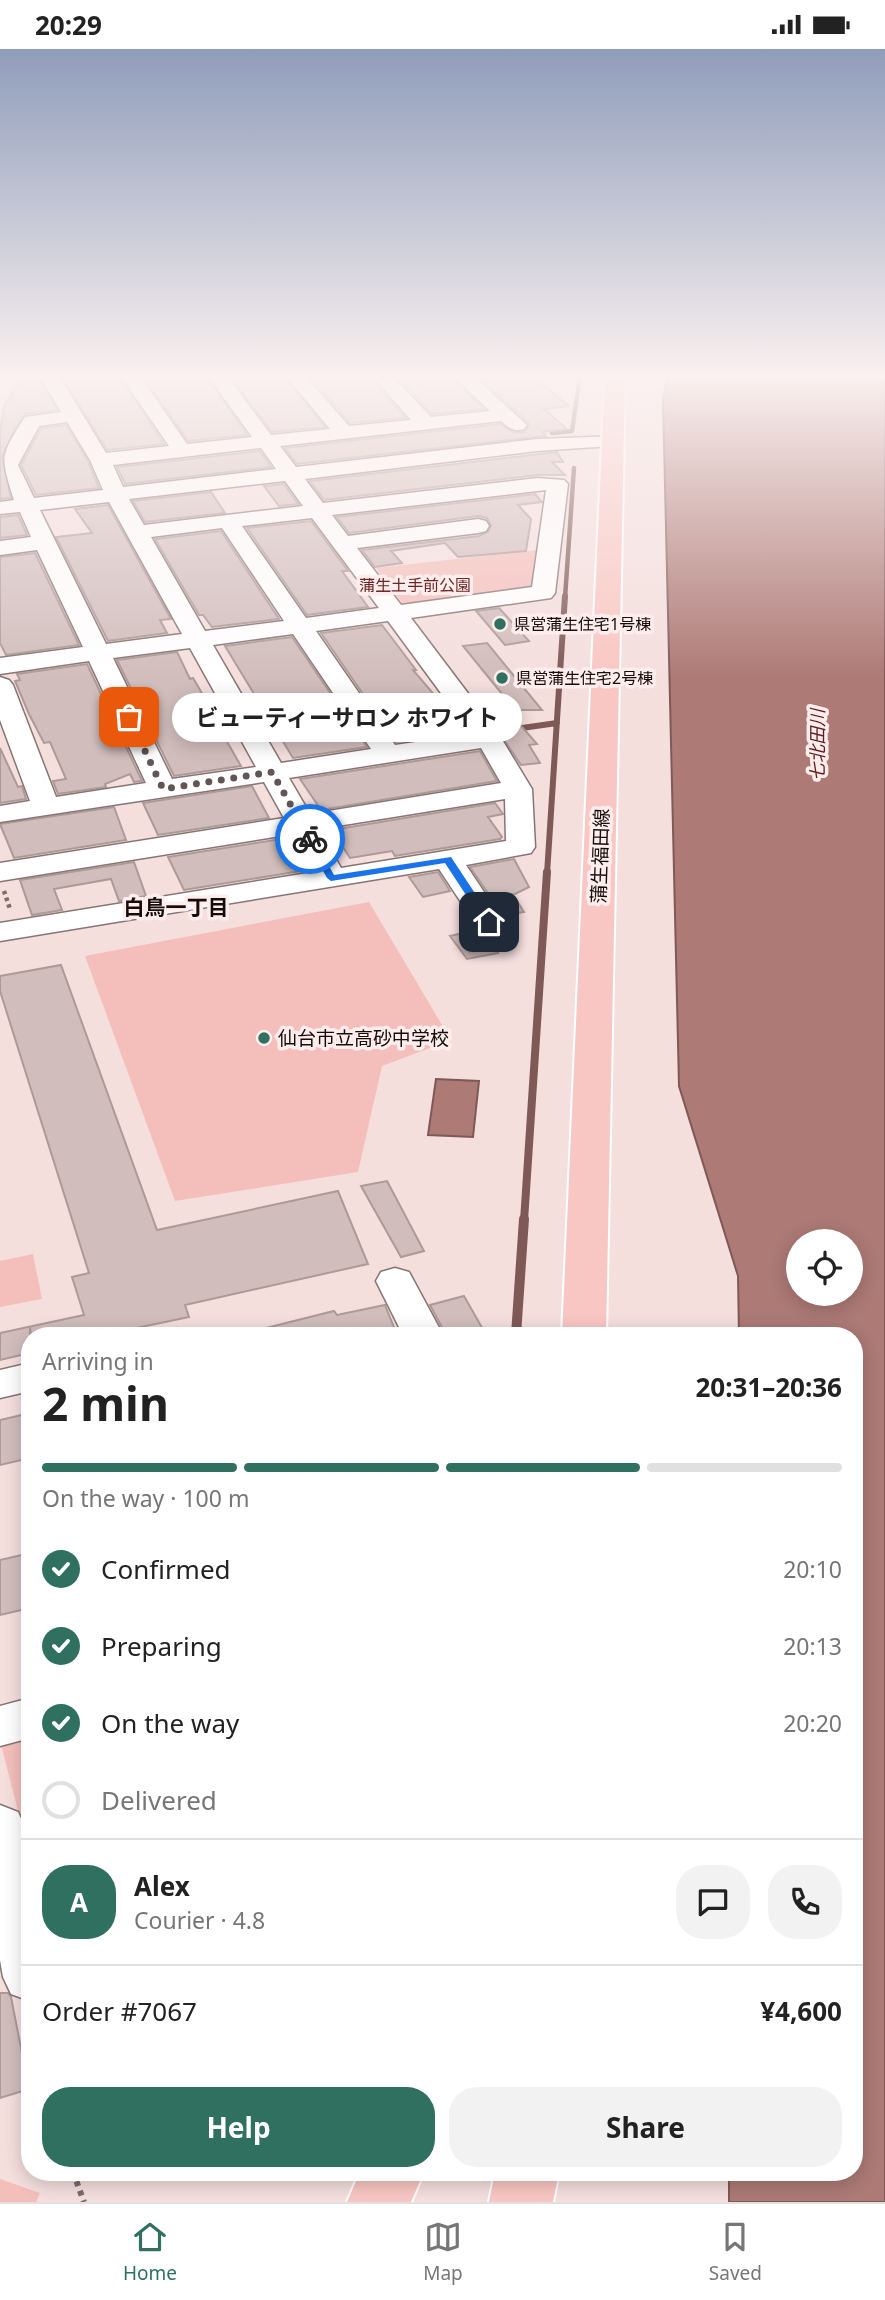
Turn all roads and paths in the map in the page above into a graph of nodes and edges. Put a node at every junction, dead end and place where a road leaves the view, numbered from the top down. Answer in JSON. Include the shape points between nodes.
{"nodes":[{"id":1,"x":14,"y":476,"type":"edge"},
{"id":2,"x":107,"y":476,"type":"edge"},
{"id":3,"x":240,"y":476,"type":"edge"},
{"id":4,"x":292,"y":476,"type":"edge"},
{"id":5,"x":610,"y":476,"type":"edge"},
{"id":6,"x":114,"y":491,"type":"junction"},
{"id":7,"x":26,"y":501,"type":"junction"},
{"id":8,"x":0,"y":508,"type":"edge"},
{"id":9,"x":317,"y":510,"type":"junction"},
{"id":10,"x":228,"y":521,"type":"junction"},
{"id":11,"x":478,"y":526,"type":"dead end"},
{"id":12,"x":137,"y":532,"type":"junction"},
{"id":13,"x":45,"y":542,"type":"junction"},
{"id":14,"x":342,"y":543,"type":"junction"},
{"id":15,"x":0,"y":548,"type":"edge"},
{"id":16,"x":394,"y":613,"type":"junction"},
{"id":17,"x":300,"y":625,"type":"junction"},
{"id":18,"x":197,"y":639,"type":"junction"},
{"id":19,"x":98,"y":653,"type":"junction"},
{"id":20,"x":0,"y":666,"type":"edge"},
{"id":21,"x":0,"y":685,"type":"edge"},
{"id":22,"x":486,"y":735,"type":"junction"},
{"id":23,"x":386,"y":751,"type":"junction"},
{"id":24,"x":270,"y":768,"type":"junction"},
{"id":25,"x":161,"y":785,"type":"junction"},
{"id":26,"x":519,"y":789,"type":"junction"},
{"id":27,"x":45,"y":803,"type":"junction"},
{"id":28,"x":0,"y":814,"type":"edge"},
{"id":29,"x":301,"y":824,"type":"junction"},
{"id":30,"x":447,"y":859,"type":"junction"},
{"id":31,"x":0,"y":872,"type":"edge"},
{"id":32,"x":331,"y":878,"type":"junction"},
{"id":33,"x":0,"y":880,"type":"edge"},
{"id":34,"x":489,"y":922,"type":"dead end"},
{"id":35,"x":9,"y":931,"type":"edge"},
{"id":36,"x":395,"y":1282,"type":"dead end"},
{"id":37,"x":419,"y":1327,"type":"edge"},
{"id":38,"x":584,"y":1327,"type":"edge"},
{"id":39,"x":21,"y":1379,"type":"edge"},
{"id":40,"x":0,"y":1384,"type":"edge"},
{"id":41,"x":21,"y":1721,"type":"edge"},
{"id":42,"x":0,"y":1726,"type":"edge"},
{"id":43,"x":0,"y":1827,"type":"edge"},
{"id":44,"x":21,"y":1932,"type":"edge"},
{"id":45,"x":76,"y":2181,"type":"edge"},
{"id":46,"x":388,"y":2181,"type":"edge"},
{"id":47,"x":525,"y":2181,"type":"edge"},
{"id":48,"x":84,"y":2202,"type":"edge"},
{"id":49,"x":379,"y":2202,"type":"edge"},
{"id":50,"x":521,"y":2202,"type":"edge"}],
"edges":[{"from":1,"to":7,"type":"street"},
{"from":2,"to":6,"type":"street"},
{"from":3,"to":6,"type":"street"},
{"from":4,"to":9,"type":"street"},
{"from":5,"to":38,"type":"main road","name":"蒲生福田線"},
{"from":6,"to":7,"type":"street"},
{"from":6,"to":12,"type":"street"},
{"from":7,"to":8,"type":"street"},
{"from":7,"to":13,"type":"street"},
{"from":9,"to":10,"type":"street"},
{"from":9,"to":14,"type":"street"},
{"from":9,"to":16,"type":"street","via":[[556,484],[543,593]]},
{"from":10,"to":12,"type":"street"},
{"from":10,"to":17,"type":"street"},
{"from":11,"to":14,"type":"street"},
{"from":12,"to":18,"type":"street"},
{"from":13,"to":15,"type":"street"},
{"from":13,"to":19,"type":"street"},
{"from":14,"to":16,"type":"street"},
{"from":16,"to":17,"type":"street"},
{"from":16,"to":22,"type":"street"},
{"from":17,"to":18,"type":"street"},
{"from":17,"to":23,"type":"street"},
{"from":18,"to":19,"type":"street"},
{"from":18,"to":24,"type":"street"},
{"from":19,"to":20,"type":"street"},
{"from":19,"to":25,"type":"street"},
{"from":21,"to":27,"type":"street"},
{"from":22,"to":23,"type":"street"},
{"from":22,"to":26,"type":"street"},
{"from":23,"to":24,"type":"street"},
{"from":24,"to":25,"type":"street"},
{"from":24,"to":29,"type":"street"},
{"from":25,"to":27,"type":"street"},
{"from":26,"to":29,"type":"street"},
{"from":26,"to":30,"type":"street","via":[[520,847]]},
{"from":27,"to":28,"type":"street"},
{"from":29,"to":31,"type":"street"},
{"from":29,"to":32,"type":"street"},
{"from":30,"to":32,"type":"street"},
{"from":30,"to":34,"type":"street"},
{"from":32,"to":35,"type":"street"},
{"from":33,"to":35,"type":"path"},
{"from":36,"to":37,"type":"street"},
{"from":39,"to":40,"type":"street"},
{"from":41,"to":42,"type":"street"},
{"from":43,"to":44,"type":"street"},
{"from":45,"to":48,"type":"path"},
{"from":46,"to":49,"type":"main road"},
{"from":47,"to":50,"type":"main road"}]}
